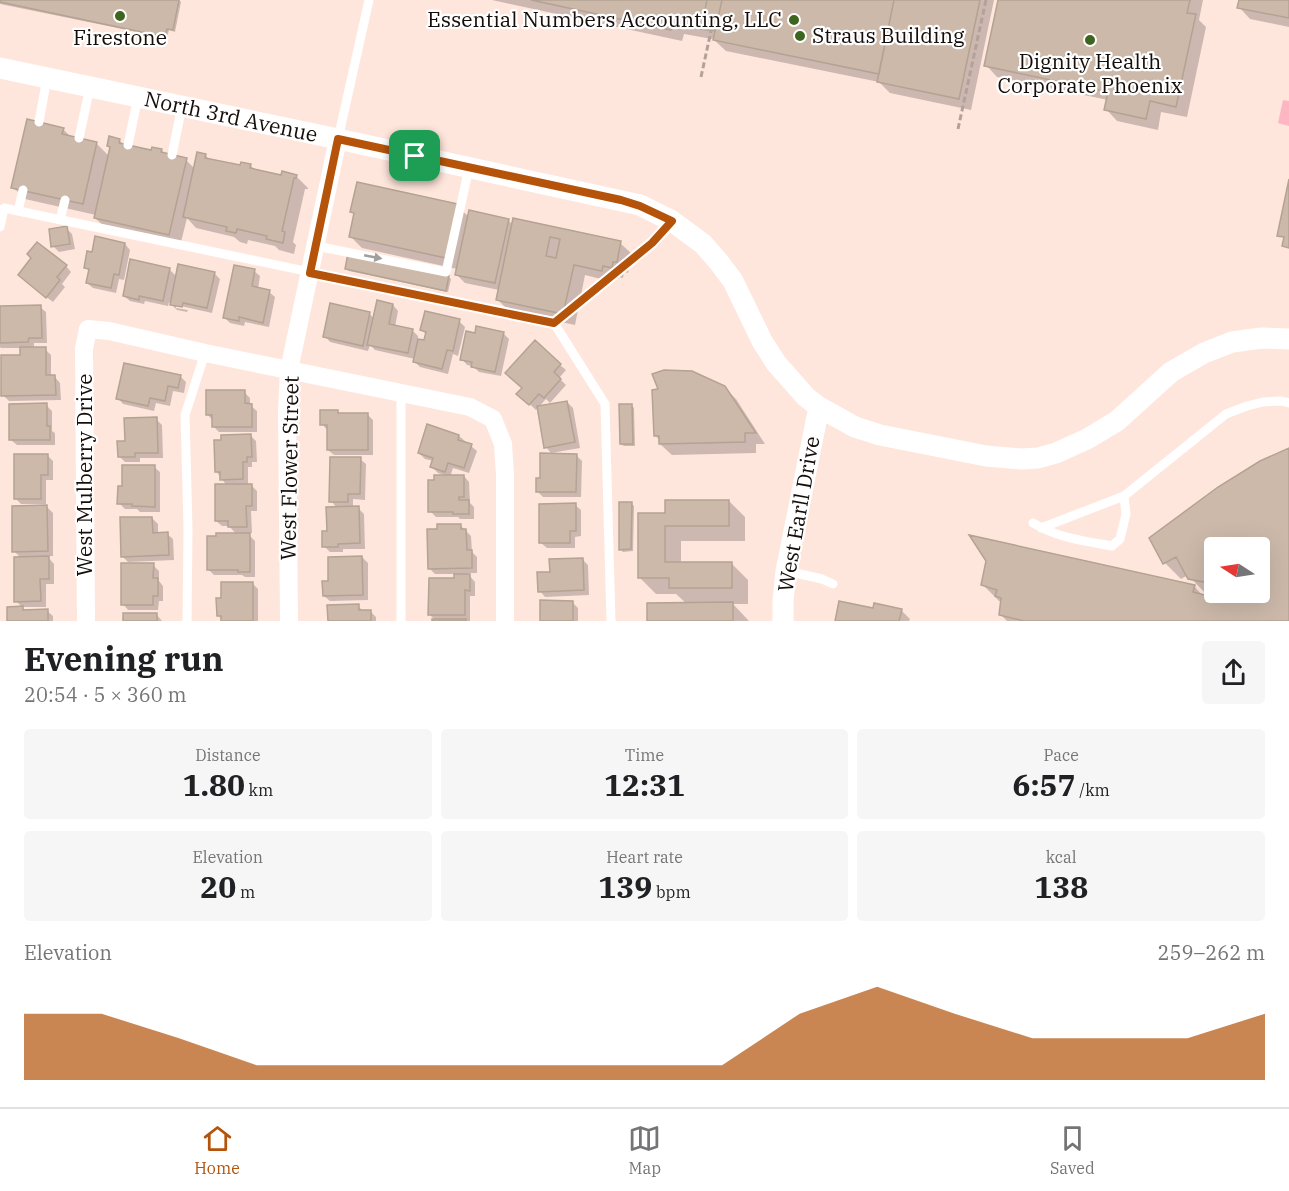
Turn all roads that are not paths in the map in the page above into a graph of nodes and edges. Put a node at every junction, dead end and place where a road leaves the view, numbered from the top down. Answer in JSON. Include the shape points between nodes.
{"nodes":[{"id":1,"x":369,"y":0,"type":"edge"},
{"id":2,"x":0,"y":68,"type":"edge"},
{"id":3,"x":47,"y":78,"type":"junction"},
{"id":4,"x":90,"y":87,"type":"junction"},
{"id":5,"x":138,"y":97,"type":"junction"},
{"id":6,"x":182,"y":106,"type":"junction"},
{"id":7,"x":39,"y":122,"type":"dead end"},
{"id":8,"x":79,"y":138,"type":"dead end"},
{"id":9,"x":338,"y":139,"type":"junction"},
{"id":10,"x":128,"y":145,"type":"dead end"},
{"id":11,"x":172,"y":155,"type":"dead end"},
{"id":12,"x":469,"y":168,"type":"junction"},
{"id":13,"x":23,"y":190,"type":"dead end"},
{"id":14,"x":65,"y":200,"type":"dead end"},
{"id":15,"x":18,"y":211,"type":"junction"},
{"id":16,"x":60,"y":220,"type":"junction"},
{"id":17,"x":672,"y":221,"type":"junction"},
{"id":18,"x":0,"y":227,"type":"edge"},
{"id":19,"x":316,"y":246,"type":"junction"},
{"id":20,"x":310,"y":273,"type":"junction"},
{"id":21,"x":554,"y":323,"type":"junction"},
{"id":22,"x":1289,"y":339,"type":"edge"},
{"id":23,"x":205,"y":353,"type":"junction"},
{"id":24,"x":290,"y":370,"type":"junction"},
{"id":25,"x":401,"y":393,"type":"junction"},
{"id":26,"x":1289,"y":403,"type":"edge"},
{"id":27,"x":819,"y":407,"type":"junction"},
{"id":28,"x":1124,"y":496,"type":"junction"},
{"id":29,"x":786,"y":571,"type":"junction"},
{"id":30,"x":833,"y":584,"type":"dead end"},
{"id":31,"x":86,"y":621,"type":"edge"},
{"id":32,"x":187,"y":621,"type":"edge"},
{"id":33,"x":289,"y":621,"type":"edge"},
{"id":34,"x":401,"y":621,"type":"edge"},
{"id":35,"x":505,"y":621,"type":"edge"},
{"id":36,"x":610,"y":621,"type":"edge"},
{"id":37,"x":783,"y":621,"type":"edge"}],
"edges":[{"from":1,"to":9,"type":"lane"},
{"from":2,"to":3,"type":"street","name":"North 3rd Avenue"},
{"from":3,"to":4,"type":"street","name":"North 3rd Avenue"},
{"from":3,"to":7,"type":"lane"},
{"from":4,"to":5,"type":"street","name":"North 3rd Avenue"},
{"from":4,"to":8,"type":"lane"},
{"from":5,"to":6,"type":"street","name":"North 3rd Avenue"},
{"from":5,"to":10,"type":"lane"},
{"from":6,"to":9,"type":"street","name":"North 3rd Avenue"},
{"from":6,"to":11,"type":"lane"},
{"from":9,"to":12,"type":"street","name":"North 3rd Avenue"},
{"from":9,"to":19,"type":"street","name":"West Flower Street"},
{"from":12,"to":17,"type":"street","name":"North 3rd Avenue","via":[[621,200]]},
{"from":19,"to":12,"type":"lane","one_way":true,"via":[[446,272]]},
{"from":13,"to":15,"type":"lane"},
{"from":14,"to":16,"type":"lane"},
{"from":15,"to":16,"type":"lane"},
{"from":15,"to":18,"type":"lane","via":[[4,208]]},
{"from":16,"to":20,"type":"lane","via":[[117,227]]},
{"from":17,"to":21,"type":"lane","via":[[652,243]]},
{"from":17,"to":27,"type":"street","name":"North 3rd Avenue","via":[[718,261],[733,281],[776,363]]},
{"from":19,"to":20,"type":"street","name":"West Flower Street"},
{"from":20,"to":21,"type":"lane"},
{"from":20,"to":24,"type":"street","name":"West Flower Street"},
{"from":21,"to":36,"type":"lane","via":[[605,404]]},
{"from":22,"to":27,"type":"street","name":"North 3rd Avenue","via":[[1232,342],[1204,353],[1171,372],[1117,421],[1087,439],[1038,458],[986,456],[880,435],[855,427]]},
{"from":23,"to":24,"type":"street"},
{"from":23,"to":31,"type":"street","name":"West Mulberry Drive","via":[[88,329],[84,349]]},
{"from":23,"to":32,"type":"lane","via":[[185,415]]},
{"from":24,"to":25,"type":"street"},
{"from":24,"to":33,"type":"street","name":"West Flower Street"},
{"from":25,"to":34,"type":"lane"},
{"from":25,"to":35,"type":"street","via":[[470,407],[493,419],[503,444],[505,475]]},
{"from":26,"to":28,"type":"lane","via":[[1263,402],[1226,414]]},
{"from":27,"to":29,"type":"street","name":"West Earll Drive"},
{"from":28,"to":28,"type":"lane","via":[[1126,514],[1120,539],[1112,546],[1061,536],[1037,526]]},
{"from":29,"to":30,"type":"lane"},
{"from":29,"to":37,"type":"street","name":"West Earll Drive"}]}
